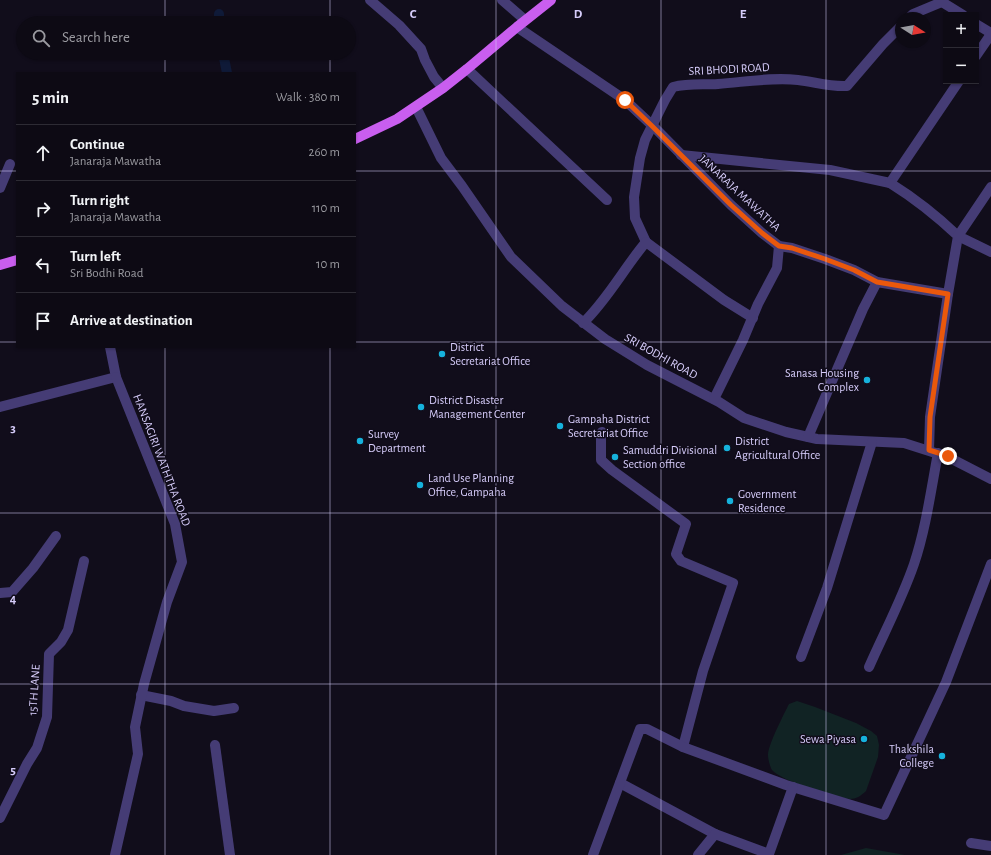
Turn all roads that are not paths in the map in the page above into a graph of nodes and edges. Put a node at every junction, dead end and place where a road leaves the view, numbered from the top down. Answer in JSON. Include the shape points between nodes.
{"nodes":[{"id":1,"x":370,"y":0,"type":"edge"},
{"id":2,"x":502,"y":0,"type":"edge"},
{"id":3,"x":551,"y":0,"type":"edge"},
{"id":4,"x":918,"y":12,"type":"edge"},
{"id":5,"x":958,"y":12,"type":"edge"},
{"id":6,"x":521,"y":23,"type":"junction"},
{"id":7,"x":979,"y":26,"type":"edge"},
{"id":8,"x":895,"y":32,"type":"edge"},
{"id":9,"x":991,"y":33,"type":"edge"},
{"id":10,"x":979,"y":51,"type":"edge"},
{"id":11,"x":467,"y":69,"type":"junction"},
{"id":12,"x":957,"y":84,"type":"edge"},
{"id":13,"x":443,"y":88,"type":"junction"},
{"id":14,"x":416,"y":107,"type":"junction"},
{"id":15,"x":652,"y":126,"type":"junction"},
{"id":16,"x":356,"y":139,"type":"edge"},
{"id":17,"x":681,"y":155,"type":"junction"},
{"id":18,"x":10,"y":164,"type":"dead end"},
{"id":19,"x":890,"y":183,"type":"junction"},
{"id":20,"x":991,"y":187,"type":"edge"},
{"id":21,"x":0,"y":188,"type":"edge"},
{"id":22,"x":607,"y":200,"type":"dead end"},
{"id":23,"x":958,"y":236,"type":"junction"},
{"id":24,"x":646,"y":242,"type":"junction"},
{"id":25,"x":779,"y":246,"type":"junction"},
{"id":26,"x":991,"y":252,"type":"edge"},
{"id":27,"x":16,"y":260,"type":"edge"},
{"id":28,"x":0,"y":265,"type":"edge"},
{"id":29,"x":877,"y":282,"type":"junction"},
{"id":30,"x":948,"y":294,"type":"junction"},
{"id":31,"x":752,"y":318,"type":"junction"},
{"id":32,"x":583,"y":323,"type":"junction"},
{"id":33,"x":110,"y":348,"type":"edge"},
{"id":34,"x":116,"y":377,"type":"junction"},
{"id":35,"x":714,"y":399,"type":"junction"},
{"id":36,"x":0,"y":407,"type":"edge"},
{"id":37,"x":602,"y":432,"type":"dead end"},
{"id":38,"x":808,"y":437,"type":"junction"},
{"id":39,"x":872,"y":442,"type":"junction"},
{"id":40,"x":933,"y":452,"type":"junction"},
{"id":41,"x":991,"y":479,"type":"edge"},
{"id":42,"x":56,"y":536,"type":"dead end"},
{"id":43,"x":84,"y":561,"type":"dead end"},
{"id":44,"x":991,"y":564,"type":"edge"},
{"id":45,"x":0,"y":593,"type":"edge"},
{"id":46,"x":801,"y":658,"type":"dead end"},
{"id":47,"x":868,"y":667,"type":"dead end"},
{"id":48,"x":142,"y":695,"type":"junction"},
{"id":49,"x":234,"y":708,"type":"dead end"},
{"id":50,"x":215,"y":745,"type":"dead end"},
{"id":51,"x":683,"y":747,"type":"junction"},
{"id":52,"x":620,"y":783,"type":"junction"},
{"id":53,"x":793,"y":787,"type":"junction"},
{"id":54,"x":0,"y":818,"type":"edge"},
{"id":55,"x":715,"y":834,"type":"junction"},
{"id":56,"x":971,"y":843,"type":"dead end"},
{"id":57,"x":991,"y":846,"type":"edge"},
{"id":58,"x":115,"y":855,"type":"edge"},
{"id":59,"x":230,"y":855,"type":"edge"},
{"id":60,"x":593,"y":855,"type":"edge"},
{"id":61,"x":698,"y":855,"type":"edge"}],
"edges":[{"from":1,"to":13,"type":"street","via":[[421,48],[434,77]]},
{"from":2,"to":6,"type":"street","name":"JANARAJA MAWATHA"},
{"from":3,"to":6,"type":"main road"},
{"from":4,"to":5,"type":"street","via":[[942,2]]},
{"from":6,"to":11,"type":"main road"},
{"from":6,"to":15,"type":"street","name":"JANARAJA MAWATHA","via":[[625,100]]},
{"from":7,"to":9,"type":"street"},
{"from":8,"to":15,"type":"street","name":"SRI BHODI ROAD","via":[[847,86],[836,87],[777,79],[686,84],[673,87]]},
{"from":9,"to":10,"type":"street"},
{"from":11,"to":13,"type":"main road"},
{"from":11,"to":22,"type":"street"},
{"from":12,"to":19,"type":"street"},
{"from":13,"to":14,"type":"main road"},
{"from":14,"to":16,"type":"main road"},
{"from":14,"to":32,"type":"street","name":"SRI BODHI ROAD","via":[[441,158],[510,257]]},
{"from":15,"to":17,"type":"street","name":"JANARAJA MAWATHA"},
{"from":15,"to":24,"type":"street","name":"SRI BHODI ROAD","via":[[640,158],[634,197],[635,218]]},
{"from":17,"to":19,"type":"street","via":[[830,170]]},
{"from":17,"to":25,"type":"street","name":"JANARAJA MAWATHA","via":[[731,205]]},
{"from":18,"to":21,"type":"street"},
{"from":19,"to":23,"type":"street","via":[[939,218]]},
{"from":20,"to":23,"type":"street"},
{"from":23,"to":26,"type":"street"},
{"from":23,"to":30,"type":"street"},
{"from":24,"to":31,"type":"street","name":"SRI BHODI ROAD"},
{"from":24,"to":32,"type":"street","via":[[597,310]]},
{"from":25,"to":29,"type":"street","name":"JANARAJA MAWATHA","via":[[825,259]]},
{"from":25,"to":31,"type":"street","via":[[777,268]]},
{"from":27,"to":28,"type":"main road"},
{"from":29,"to":30,"type":"street","name":"JANARAJA MAWATHA"},
{"from":29,"to":38,"type":"street"},
{"from":30,"to":40,"type":"street","via":[[930,417]]},
{"from":31,"to":35,"type":"street"},
{"from":32,"to":35,"type":"street","name":"SRI BODHI ROAD","via":[[605,340],[647,365]]},
{"from":33,"to":34,"type":"street","name":"HANSAGIRI WATHTHA ROAD"},
{"from":34,"to":36,"type":"street"},
{"from":34,"to":48,"type":"street","name":"HANSAGIRI WATHTHA ROAD","via":[[175,524],[182,562],[167,602]]},
{"from":35,"to":38,"type":"street","name":"SRI BODHI ROAD","via":[[744,418]]},
{"from":37,"to":51,"type":"street","via":[[601,460],[686,524],[676,554],[681,561],[733,584],[703,671]]},
{"from":38,"to":39,"type":"street","name":"SRI BODHI ROAD"},
{"from":39,"to":40,"type":"street","name":"SRI BODHI ROAD","via":[[904,443]]},
{"from":39,"to":46,"type":"street","via":[[827,588]]},
{"from":40,"to":41,"type":"street","name":"SRI BODHI ROAD","via":[[948,456]]},
{"from":40,"to":47,"type":"street","via":[[924,527],[914,563]]},
{"from":42,"to":45,"type":"street","via":[[12,592]]},
{"from":43,"to":54,"type":"street","name":"15TH LANE","via":[[68,630],[49,654],[47,716],[37,748]]},
{"from":44,"to":53,"type":"street","via":[[946,682],[884,815]]},
{"from":48,"to":49,"type":"street","via":[[214,711]]},
{"from":48,"to":58,"type":"street","name":"HANSAGIRI WATHTHA ROAD","via":[[136,727],[138,754]]},
{"from":50,"to":59,"type":"street"},
{"from":51,"to":52,"type":"street","via":[[647,729],[640,729]]},
{"from":51,"to":53,"type":"street"},
{"from":52,"to":55,"type":"street"},
{"from":52,"to":60,"type":"street"},
{"from":53,"to":55,"type":"street","via":[[769,854]]},
{"from":55,"to":61,"type":"street"},
{"from":56,"to":57,"type":"street"}]}
